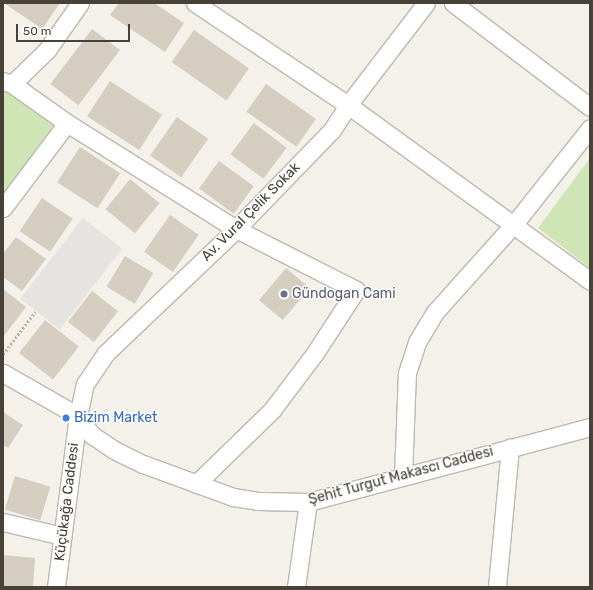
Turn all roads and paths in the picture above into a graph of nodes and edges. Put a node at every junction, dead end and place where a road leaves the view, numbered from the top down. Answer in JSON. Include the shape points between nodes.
{"nodes":[{"id":1,"x":80,"y":3,"type":"edge"},
{"id":2,"x":195,"y":3,"type":"edge"},
{"id":3,"x":426,"y":3,"type":"edge"},
{"id":4,"x":453,"y":3,"type":"edge"},
{"id":5,"x":8,"y":82,"type":"edge"},
{"id":6,"x":348,"y":105,"type":"junction"},
{"id":7,"x":590,"y":107,"type":"edge"},
{"id":8,"x":67,"y":123,"type":"junction"},
{"id":9,"x":590,"y":128,"type":"edge"},
{"id":10,"x":3,"y":208,"type":"edge"},
{"id":11,"x":514,"y":224,"type":"junction"},
{"id":12,"x":236,"y":229,"type":"junction"},
{"id":13,"x":590,"y":281,"type":"edge"},
{"id":14,"x":35,"y":312,"type":"dead end"},
{"id":15,"x":3,"y":354,"type":"edge"},
{"id":16,"x":3,"y":373,"type":"edge"},
{"id":17,"x":78,"y":416,"type":"junction"},
{"id":18,"x":590,"y":427,"type":"edge"},
{"id":19,"x":510,"y":448,"type":"junction"},
{"id":20,"x":404,"y":476,"type":"junction"},
{"id":21,"x":196,"y":484,"type":"junction"},
{"id":22,"x":308,"y":502,"type":"junction"},
{"id":23,"x":3,"y":522,"type":"edge"},
{"id":24,"x":62,"y":536,"type":"junction"},
{"id":25,"x":56,"y":587,"type":"edge"},
{"id":26,"x":296,"y":587,"type":"edge"},
{"id":27,"x":497,"y":587,"type":"edge"}],
"edges":[{"from":1,"to":5,"type":"street","via":[[47,50]]},
{"from":2,"to":6,"type":"street"},
{"from":3,"to":6,"type":"street","name":"Av. Vural Çelik Sokak"},
{"from":4,"to":7,"type":"street"},
{"from":5,"to":8,"type":"street"},
{"from":6,"to":11,"type":"street"},
{"from":6,"to":12,"type":"street","name":"Av. Vural Çelik Sokak","via":[[332,130]]},
{"from":8,"to":10,"type":"street"},
{"from":8,"to":12,"type":"street"},
{"from":9,"to":11,"type":"street"},
{"from":11,"to":13,"type":"street"},
{"from":11,"to":20,"type":"street","via":[[435,312],[417,342],[407,373]]},
{"from":12,"to":17,"type":"street","name":"Av. Vural Çelik Sokak","via":[[106,352],[85,384]]},
{"from":12,"to":21,"type":"street","via":[[356,290],[315,353],[272,410]]},
{"from":14,"to":15,"type":"path"},
{"from":16,"to":17,"type":"street","name":"Şehit Turgut Makascı Caddesi"},
{"from":17,"to":21,"type":"street","name":"Şehit Turgut Makascı Caddesi","via":[[92,436],[114,450]]},
{"from":17,"to":24,"type":"street","name":"Küçükağa Caddesi"},
{"from":18,"to":19,"type":"street","name":"Şehit Turgut Makascı Caddesi"},
{"from":19,"to":20,"type":"street","name":"Şehit Turgut Makascı Caddesi"},
{"from":19,"to":27,"type":"street"},
{"from":20,"to":22,"type":"street","name":"Şehit Turgut Makascı Caddesi"},
{"from":21,"to":22,"type":"street","name":"Şehit Turgut Makascı Caddesi","via":[[233,497],[258,501]]},
{"from":22,"to":26,"type":"street"},
{"from":23,"to":24,"type":"street"},
{"from":24,"to":25,"type":"street","name":"Küçükağa Caddesi"}]}
